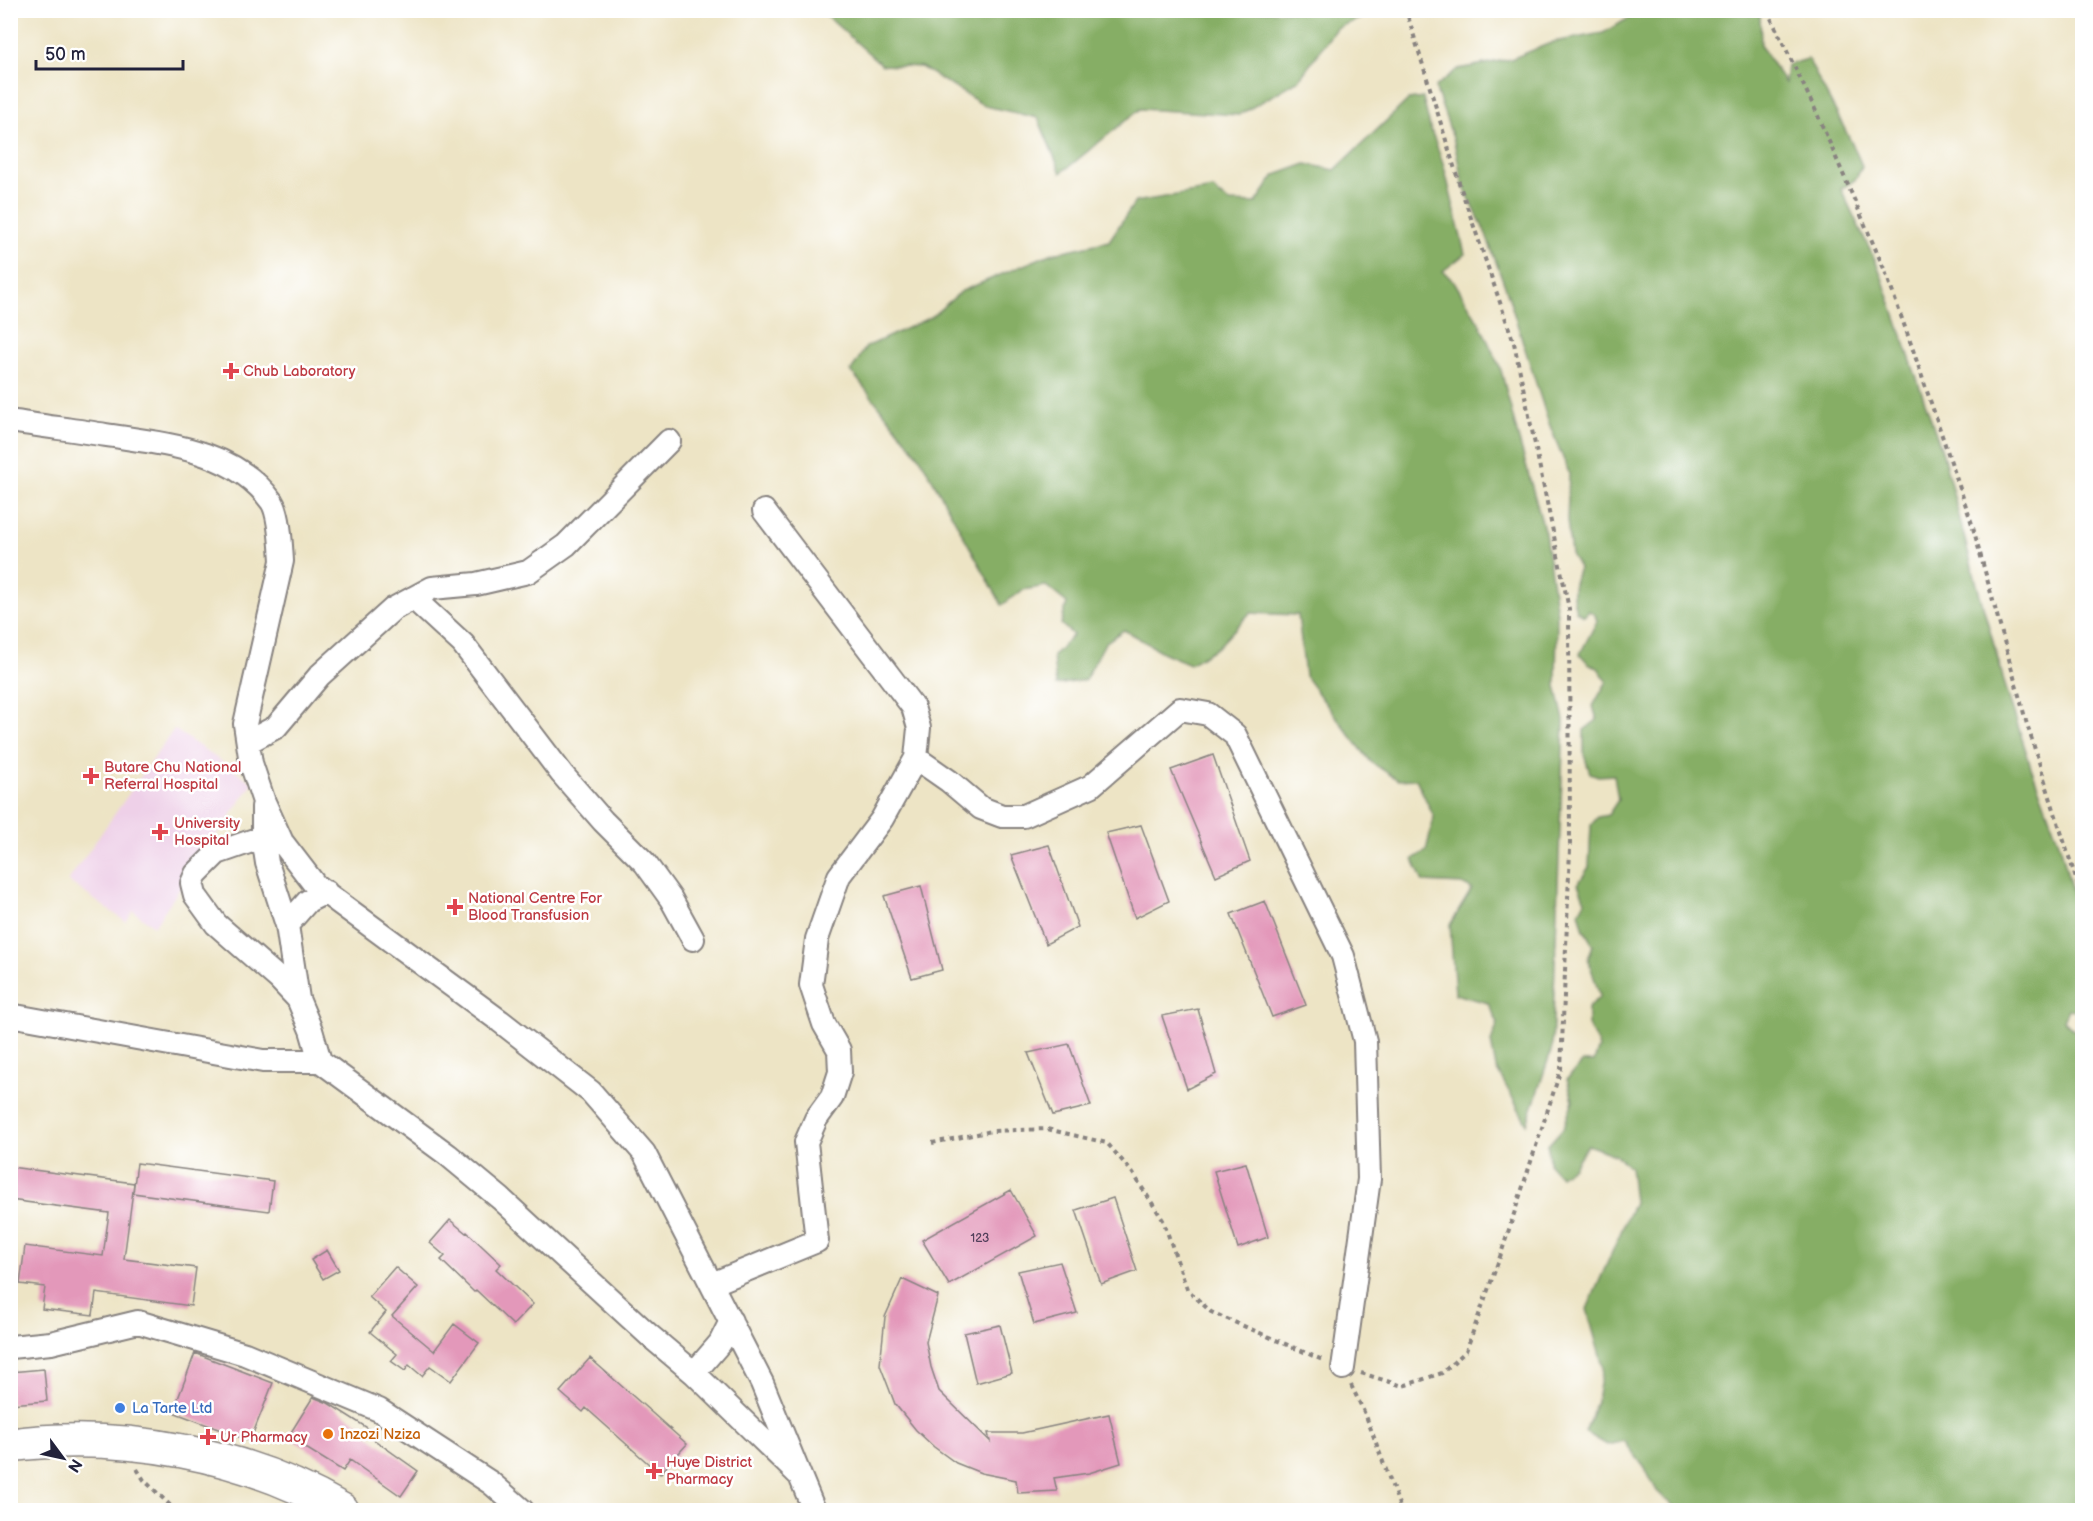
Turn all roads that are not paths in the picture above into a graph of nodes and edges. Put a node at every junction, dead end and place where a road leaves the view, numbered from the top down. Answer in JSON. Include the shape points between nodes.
{"nodes":[{"id":1,"x":10,"y":421,"type":"edge"},
{"id":2,"x":669,"y":441,"type":"dead end"},
{"id":3,"x":764,"y":511,"type":"dead end"},
{"id":4,"x":413,"y":598,"type":"junction"},
{"id":5,"x":248,"y":742,"type":"junction"},
{"id":6,"x":916,"y":758,"type":"junction"},
{"id":7,"x":264,"y":802,"type":"junction"},
{"id":8,"x":263,"y":837,"type":"junction"},
{"id":9,"x":326,"y":892,"type":"junction"},
{"id":10,"x":286,"y":925,"type":"junction"},
{"id":11,"x":693,"y":939,"type":"dead end"},
{"id":12,"x":298,"y":999,"type":"junction"},
{"id":13,"x":10,"y":1015,"type":"edge"},
{"id":14,"x":320,"y":1061,"type":"junction"},
{"id":15,"x":712,"y":1284,"type":"junction"},
{"id":16,"x":731,"y":1322,"type":"junction"},
{"id":17,"x":10,"y":1347,"type":"edge"},
{"id":18,"x":1343,"y":1368,"type":"road end"},
{"id":19,"x":694,"y":1373,"type":"junction"},
{"id":20,"x":10,"y":1446,"type":"edge"},
{"id":21,"x":800,"y":1476,"type":"junction"},
{"id":22,"x":342,"y":1510,"type":"edge"},
{"id":23,"x":522,"y":1510,"type":"edge"},
{"id":24,"x":814,"y":1510,"type":"edge"}],
"edges":[{"from":1,"to":5,"type":"street","via":[[181,446],[250,479],[273,504],[282,561],[245,724]]},
{"from":2,"to":4,"type":"street","via":[[566,545],[528,572],[476,584],[432,588]]},
{"from":3,"to":6,"type":"street","via":[[913,707],[919,728]]},
{"from":4,"to":5,"type":"street","via":[[393,609],[320,675],[276,727]]},
{"from":4,"to":11,"type":"street","via":[[463,644],[562,774],[645,863]]},
{"from":5,"to":7,"type":"street"},
{"from":6,"to":15,"type":"street","via":[[882,819],[839,876],[817,939],[811,985],[824,1024],[839,1050],[840,1072],[832,1097],[806,1142],[817,1241]]},
{"from":6,"to":18,"type":"street","via":[[981,808],[1002,816],[1024,816],[1091,786],[1180,709],[1208,714],[1235,735],[1343,956],[1365,1041],[1370,1179]]},
{"from":7,"to":8,"type":"street"},
{"from":7,"to":9,"type":"street","via":[[282,842],[315,885]]},
{"from":8,"to":10,"type":"street"},
{"from":8,"to":12,"type":"street","via":[[217,853],[192,883],[195,895],[216,924]]},
{"from":9,"to":10,"type":"street","via":[[308,901]]},
{"from":9,"to":15,"type":"street","via":[[591,1092],[645,1153]]},
{"from":10,"to":12,"type":"street"},
{"from":12,"to":14,"type":"street"},
{"from":13,"to":14,"type":"street","via":[[262,1061]]},
{"from":14,"to":19,"type":"street","via":[[501,1198]]},
{"from":15,"to":16,"type":"street"},
{"from":16,"to":19,"type":"street","via":[[720,1343]]},
{"from":16,"to":21,"type":"street","via":[[762,1383]]},
{"from":17,"to":23,"type":"street","via":[[51,1343],[138,1322],[245,1354],[379,1410],[491,1483]]},
{"from":19,"to":21,"type":"street"},
{"from":20,"to":22,"type":"highway","via":[[120,1443],[199,1454],[267,1473]]},
{"from":21,"to":24,"type":"street"}]}
